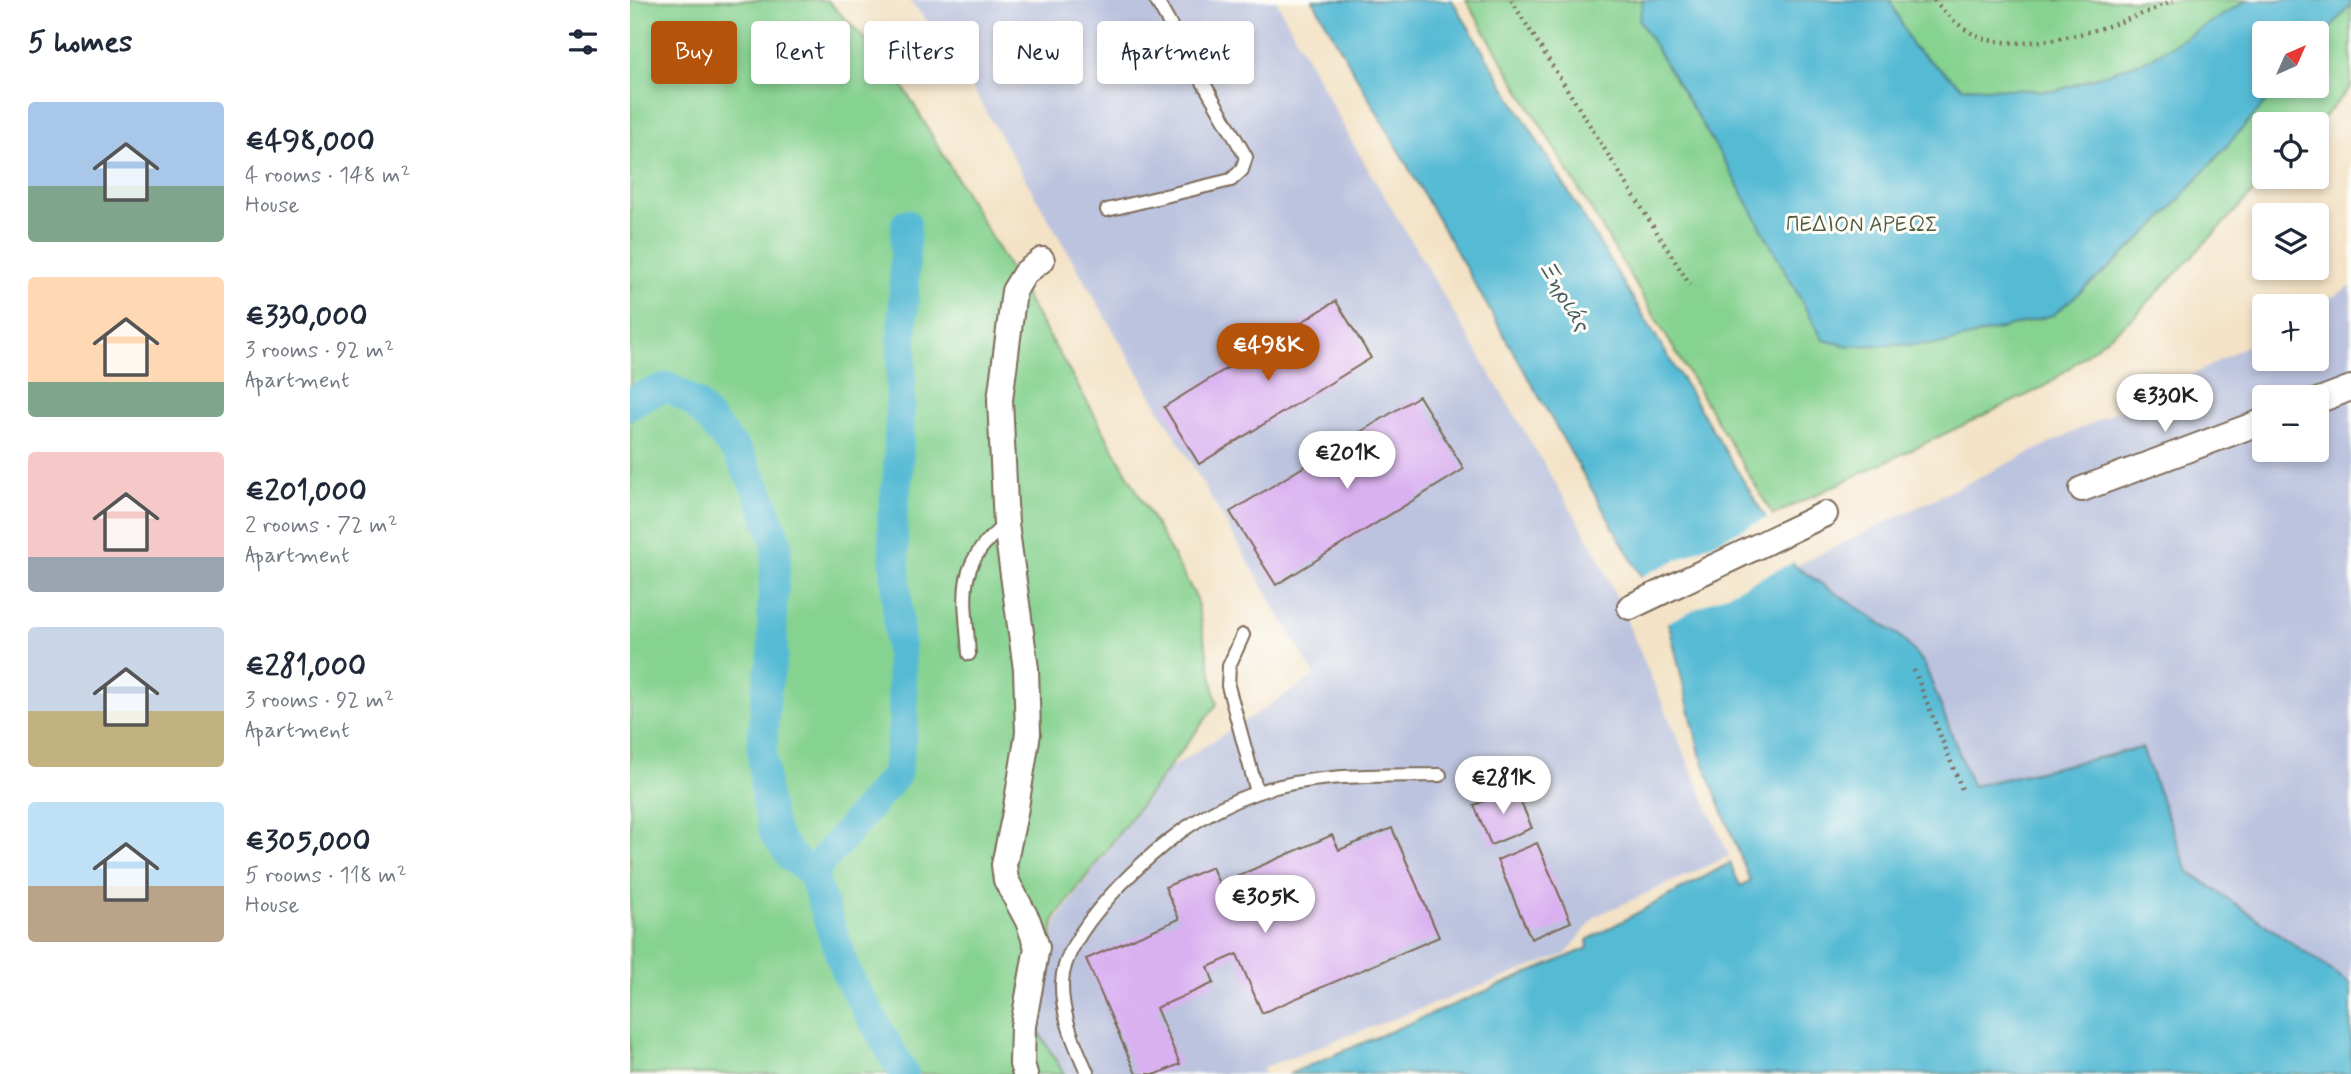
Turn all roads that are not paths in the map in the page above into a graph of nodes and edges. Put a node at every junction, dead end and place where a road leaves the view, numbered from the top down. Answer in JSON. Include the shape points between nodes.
{"nodes":[{"id":1,"x":1156,"y":0,"type":"edge"},
{"id":2,"x":1107,"y":209,"type":"dead end"},
{"id":3,"x":1042,"y":260,"type":"dead end"},
{"id":4,"x":2351,"y":388,"type":"edge"},
{"id":5,"x":2329,"y":396,"type":"edge"},
{"id":6,"x":2252,"y":425,"type":"edge"},
{"id":7,"x":2082,"y":489,"type":"dead end"},
{"id":8,"x":1825,"y":514,"type":"dead end"},
{"id":9,"x":1006,"y":524,"type":"junction"},
{"id":10,"x":1630,"y":607,"type":"dead end"},
{"id":11,"x":1243,"y":635,"type":"dead end"},
{"id":12,"x":969,"y":654,"type":"dead end"},
{"id":13,"x":1440,"y":775,"type":"dead end"},
{"id":14,"x":1256,"y":792,"type":"junction"},
{"id":15,"x":1024,"y":1074,"type":"edge"},
{"id":16,"x":1088,"y":1074,"type":"edge"}],
"edges":[{"from":1,"to":2,"type":"lane","via":[[1247,157],[1231,180]]},
{"from":3,"to":9,"type":"street","via":[[1020,278],[1010,312],[1000,400]]},
{"from":4,"to":5,"type":"street"},
{"from":6,"to":7,"type":"street"},
{"from":8,"to":10,"type":"street"},
{"from":9,"to":12,"type":"lane","via":[[988,537],[968,567]]},
{"from":9,"to":15,"type":"street","via":[[1026,669],[1028,733],[1004,864],[1006,880],[1037,947],[1023,1026]]},
{"from":11,"to":14,"type":"lane","via":[[1229,666],[1228,686]]},
{"from":13,"to":14,"type":"lane","via":[[1349,777]]},
{"from":14,"to":16,"type":"lane","via":[[1218,809],[1167,842],[1118,888],[1074,944],[1064,969],[1062,995]]}]}
